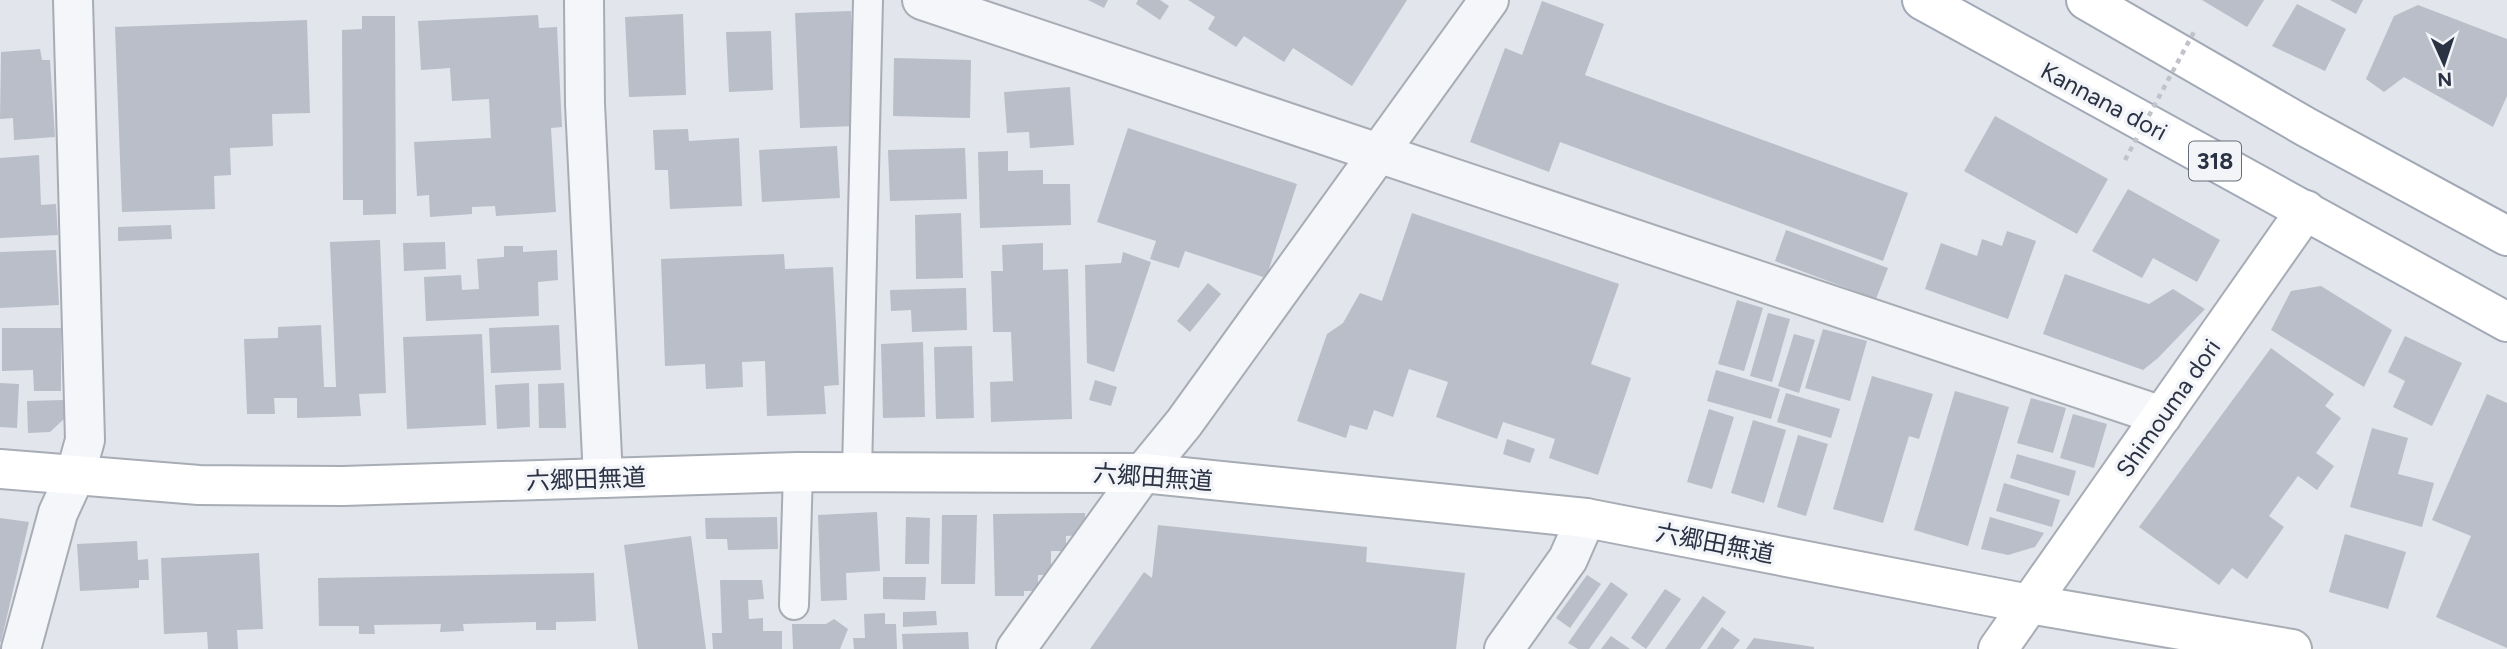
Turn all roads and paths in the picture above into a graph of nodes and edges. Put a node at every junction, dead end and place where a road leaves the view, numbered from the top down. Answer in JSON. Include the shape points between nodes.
{"nodes":[{"id":1,"x":73,"y":0,"type":"edge"},
{"id":2,"x":584,"y":0,"type":"edge"},
{"id":3,"x":868,"y":0,"type":"edge"},
{"id":4,"x":922,"y":0,"type":"edge"},
{"id":5,"x":1489,"y":0,"type":"edge"},
{"id":6,"x":1922,"y":0,"type":"edge"},
{"id":7,"x":2086,"y":0,"type":"edge"},
{"id":8,"x":2195,"y":30,"type":"dead end"},
{"id":9,"x":1379,"y":153,"type":"junction"},
{"id":10,"x":2125,"y":160,"type":"dead end"},
{"id":11,"x":2306,"y":210,"type":"junction"},
{"id":12,"x":2507,"y":236,"type":"edge"},
{"id":13,"x":2507,"y":322,"type":"edge"},
{"id":14,"x":2162,"y":416,"type":"junction"},
{"id":15,"x":0,"y":469,"type":"edge"},
{"id":16,"x":798,"y":472,"type":"junction"},
{"id":17,"x":857,"y":472,"type":"junction"},
{"id":18,"x":1143,"y":473,"type":"junction"},
{"id":19,"x":75,"y":476,"type":"junction"},
{"id":20,"x":603,"y":478,"type":"junction"},
{"id":21,"x":1586,"y":519,"type":"junction"},
{"id":22,"x":2029,"y":604,"type":"junction"},
{"id":23,"x":794,"y":606,"type":"dead end"},
{"id":24,"x":21,"y":649,"type":"edge"},
{"id":25,"x":1016,"y":649,"type":"edge"},
{"id":26,"x":1504,"y":649,"type":"edge"},
{"id":27,"x":1998,"y":649,"type":"edge"},
{"id":28,"x":2292,"y":649,"type":"edge"}],
"edges":[{"from":1,"to":19,"type":"street","via":[[85,440]]},
{"from":2,"to":20,"type":"street"},
{"from":3,"to":17,"type":"lane"},
{"from":4,"to":9,"type":"street"},
{"from":5,"to":9,"type":"street"},
{"from":6,"to":11,"type":"street","name":"Kannana dori","number":"318"},
{"from":7,"to":12,"type":"street"},
{"from":8,"to":10,"type":"path","bridge":true},
{"from":9,"to":14,"type":"street"},
{"from":9,"to":18,"type":"street"},
{"from":11,"to":13,"type":"street","name":"Kannana dori","number":"318"},
{"from":11,"to":14,"type":"street","name":"Shimouma dori"},
{"from":14,"to":22,"type":"street","name":"Shimouma dori"},
{"from":15,"to":19,"type":"street","name":"六郷田無道"},
{"from":16,"to":17,"type":"street","name":"六郷田無道"},
{"from":16,"to":20,"type":"street","name":"六郷田無道"},
{"from":16,"to":23,"type":"lane"},
{"from":17,"to":18,"type":"street","name":"六郷田無道"},
{"from":18,"to":21,"type":"street","name":"六郷田無道"},
{"from":18,"to":25,"type":"street"},
{"from":19,"to":20,"type":"street","name":"六郷田無道","via":[[199,485],[330,486]]},
{"from":19,"to":24,"type":"street","via":[[58,513]]},
{"from":21,"to":22,"type":"street","name":"六郷田無道"},
{"from":21,"to":26,"type":"street","via":[[1569,559]]},
{"from":22,"to":27,"type":"street","name":"Shimouma dori"},
{"from":22,"to":28,"type":"street","name":"六郷田無道"}]}
